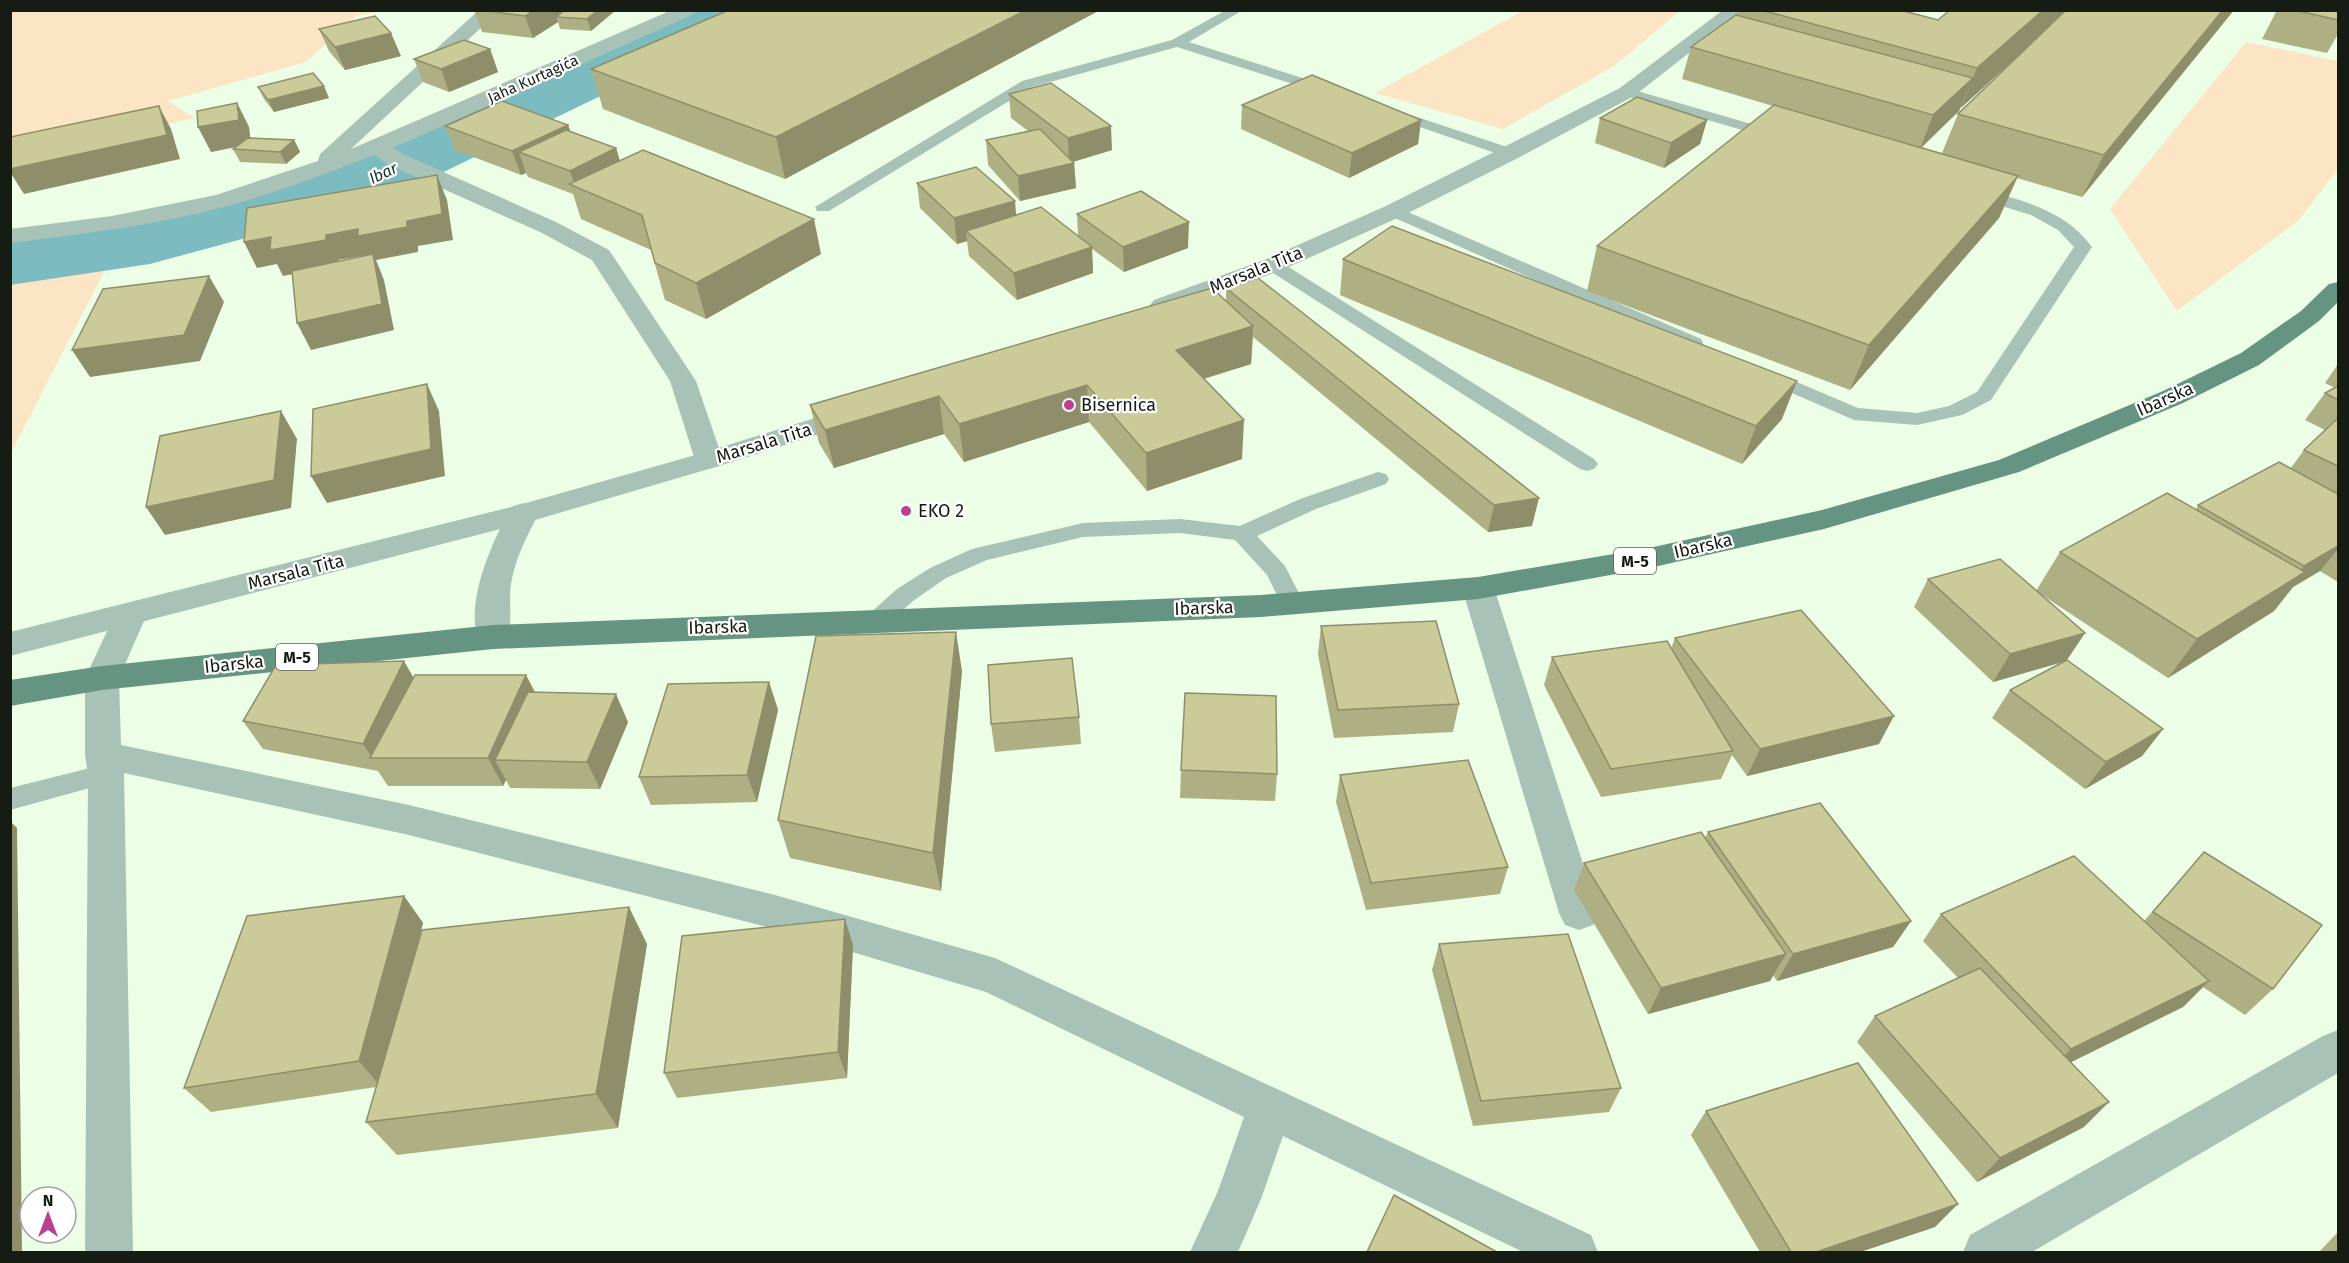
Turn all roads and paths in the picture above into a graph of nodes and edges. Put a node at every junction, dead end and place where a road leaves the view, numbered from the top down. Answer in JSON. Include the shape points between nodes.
{"nodes":[{"id":1,"x":491,"y":10,"type":"edge"},
{"id":2,"x":688,"y":10,"type":"edge"},
{"id":3,"x":1237,"y":10,"type":"edge"},
{"id":4,"x":1735,"y":10,"type":"edge"},
{"id":5,"x":1177,"y":43,"type":"junction"},
{"id":6,"x":1627,"y":92,"type":"junction"},
{"id":7,"x":1343,"y":96,"type":"edge"},
{"id":8,"x":1377,"y":108,"type":"edge"},
{"id":9,"x":1798,"y":142,"type":"edge"},
{"id":10,"x":386,"y":153,"type":"junction"},
{"id":11,"x":1510,"y":153,"type":"junction"},
{"id":12,"x":318,"y":169,"type":"junction"},
{"id":13,"x":1957,"y":188,"type":"edge"},
{"id":14,"x":823,"y":207,"type":"dead end"},
{"id":15,"x":1394,"y":211,"type":"junction"},
{"id":16,"x":10,"y":236,"type":"edge"},
{"id":17,"x":1274,"y":265,"type":"junction"},
{"id":18,"x":2338,"y":289,"type":"edge"},
{"id":19,"x":1142,"y":313,"type":"edge"},
{"id":20,"x":1711,"y":351,"type":"edge"},
{"id":21,"x":1744,"y":365,"type":"edge"},
{"id":22,"x":874,"y":407,"type":"edge"},
{"id":23,"x":709,"y":460,"type":"junction"},
{"id":24,"x":1587,"y":464,"type":"dead end"},
{"id":25,"x":1378,"y":479,"type":"dead end"},
{"id":26,"x":524,"y":513,"type":"junction"},
{"id":27,"x":1242,"y":534,"type":"junction"},
{"id":28,"x":1478,"y":588,"type":"junction"},
{"id":29,"x":1292,"y":603,"type":"junction"},
{"id":30,"x":131,"y":614,"type":"junction"},
{"id":31,"x":876,"y":621,"type":"junction"},
{"id":32,"x":493,"y":637,"type":"junction"},
{"id":33,"x":10,"y":644,"type":"edge"},
{"id":34,"x":102,"y":678,"type":"junction"},
{"id":35,"x":10,"y":693,"type":"edge"},
{"id":36,"x":104,"y":764,"type":"junction"},
{"id":37,"x":10,"y":799,"type":"edge"},
{"id":38,"x":1579,"y":913,"type":"dead end"},
{"id":39,"x":2338,"y":1050,"type":"edge"},
{"id":40,"x":1270,"y":1108,"type":"junction"},
{"id":41,"x":109,"y":1252,"type":"edge"},
{"id":42,"x":1214,"y":1252,"type":"edge"},
{"id":43,"x":1574,"y":1252,"type":"edge"},
{"id":44,"x":1987,"y":1252,"type":"edge"}],
"edges":[{"from":1,"to":12,"type":"street"},
{"from":2,"to":10,"type":"street","name":"Jaha Kurtagića"},
{"from":3,"to":5,"type":"lane"},
{"from":4,"to":6,"type":"street","name":"Marsala Tita"},
{"from":5,"to":7,"type":"lane"},
{"from":5,"to":14,"type":"lane","via":[[1027,84]]},
{"from":6,"to":9,"type":"lane"},
{"from":6,"to":11,"type":"street","name":"Marsala Tita"},
{"from":8,"to":11,"type":"lane"},
{"from":10,"to":12,"type":"street","name":"Jaha Kurtagića"},
{"from":10,"to":23,"type":"street","via":[[548,226],[601,255],[683,381]]},
{"from":11,"to":15,"type":"street","name":"Marsala Tita"},
{"from":12,"to":16,"type":"street","name":"Jaha Kurtagića","via":[[221,201],[111,223]]},
{"from":13,"to":21,"type":"lane","via":[[2037,211],[2064,226],[2083,247],[1984,396],[1955,411],[1917,419],[1854,414]]},
{"from":15,"to":17,"type":"street","name":"Marsala Tita"},
{"from":15,"to":20,"type":"lane"},
{"from":17,"to":19,"type":"street","name":"Marsala Tita"},
{"from":17,"to":24,"type":"lane"},
{"from":18,"to":28,"type":"main road","name":"Ibarska","number":"M-5","via":[[2310,316],[2250,359],[2173,397],[2009,466],[1824,519],[1649,558]]},
{"from":22,"to":23,"type":"street","name":"Marsala Tita"},
{"from":23,"to":26,"type":"street","name":"Marsala Tita"},
{"from":25,"to":27,"type":"lane","via":[[1308,504]]},
{"from":26,"to":30,"type":"street","name":"Marsala Tita"},
{"from":26,"to":32,"type":"street","via":[[506,546],[492,592]]},
{"from":27,"to":29,"type":"lane","via":[[1277,571]]},
{"from":27,"to":31,"type":"lane","via":[[1180,526],[1083,530],[980,554],[938,573]]},
{"from":28,"to":29,"type":"main road","name":"Ibarska","number":"M-5"},
{"from":28,"to":38,"type":"street"},
{"from":29,"to":31,"type":"main road","name":"Ibarska","number":"M-5"},
{"from":30,"to":33,"type":"street","name":"Marsala Tita"},
{"from":30,"to":34,"type":"street"},
{"from":31,"to":32,"type":"main road","name":"Ibarska","number":"M-5"},
{"from":32,"to":34,"type":"main road","name":"Ibarska","number":"M-5"},
{"from":34,"to":35,"type":"main road","name":"Ibarska","number":"M-5"},
{"from":34,"to":36,"type":"street"},
{"from":36,"to":37,"type":"lane"},
{"from":36,"to":40,"type":"street","via":[[409,820],[775,912],[995,976]]},
{"from":36,"to":41,"type":"street"},
{"from":39,"to":44,"type":"street"},
{"from":40,"to":42,"type":"street","via":[[1238,1199]]},
{"from":40,"to":43,"type":"street"}]}
